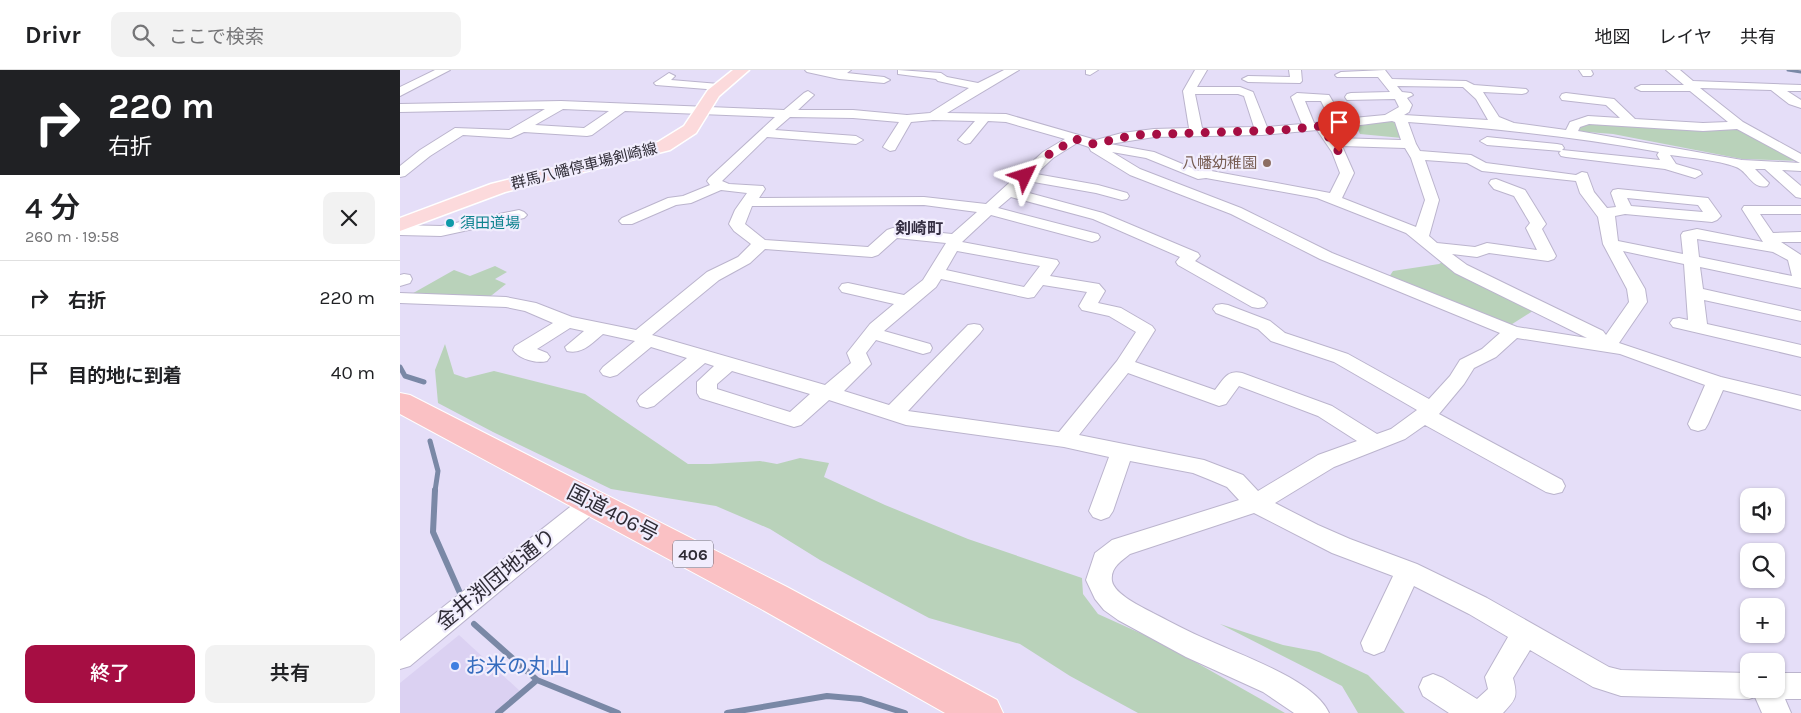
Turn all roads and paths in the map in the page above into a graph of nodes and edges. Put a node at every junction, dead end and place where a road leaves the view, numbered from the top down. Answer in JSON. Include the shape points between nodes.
{"nodes":[{"id":1,"x":444,"y":70,"type":"edge"},
{"id":2,"x":742,"y":70,"type":"edge"},
{"id":3,"x":811,"y":70,"type":"edge"},
{"id":4,"x":1013,"y":70,"type":"edge"},
{"id":5,"x":1201,"y":70,"type":"edge"},
{"id":6,"x":1295,"y":70,"type":"edge"},
{"id":7,"x":1672,"y":70,"type":"edge"},
{"id":8,"x":841,"y":72,"type":"edge"},
{"id":9,"x":902,"y":72,"type":"dead end"},
{"id":10,"x":1341,"y":74,"type":"dead end"},
{"id":11,"x":1251,"y":75,"type":"edge"},
{"id":12,"x":1383,"y":75,"type":"edge"},
{"id":13,"x":669,"y":76,"type":"dead end"},
{"id":14,"x":884,"y":80,"type":"dead end"},
{"id":15,"x":1514,"y":80,"type":"dead end"},
{"id":16,"x":1692,"y":86,"type":"junction"},
{"id":17,"x":719,"y":87,"type":"junction"},
{"id":18,"x":979,"y":87,"type":"junction"},
{"id":19,"x":1774,"y":87,"type":"junction"},
{"id":20,"x":1642,"y":88,"type":"dead end"},
{"id":21,"x":1801,"y":88,"type":"edge"},
{"id":22,"x":1240,"y":90,"type":"junction"},
{"id":23,"x":1190,"y":91,"type":"junction"},
{"id":24,"x":400,"y":93,"type":"edge"},
{"id":25,"x":485,"y":93,"type":"dead end"},
{"id":26,"x":1467,"y":93,"type":"junction"},
{"id":27,"x":419,"y":94,"type":"dead end"},
{"id":28,"x":1399,"y":95,"type":"junction"},
{"id":29,"x":808,"y":96,"type":"dead end"},
{"id":30,"x":1417,"y":96,"type":"dead end"},
{"id":31,"x":1351,"y":97,"type":"dead end"},
{"id":32,"x":1566,"y":97,"type":"dead end"},
{"id":33,"x":1801,"y":104,"type":"edge"},
{"id":34,"x":561,"y":105,"type":"junction"},
{"id":35,"x":624,"y":107,"type":"junction"},
{"id":36,"x":460,"y":108,"type":"junction"},
{"id":37,"x":403,"y":109,"type":"edge"},
{"id":38,"x":700,"y":111,"type":"junction"},
{"id":39,"x":786,"y":113,"type":"junction"},
{"id":40,"x":1644,"y":113,"type":"dead end"},
{"id":41,"x":933,"y":116,"type":"junction"},
{"id":42,"x":877,"y":117,"type":"junction"},
{"id":43,"x":985,"y":117,"type":"junction"},
{"id":44,"x":1395,"y":117,"type":"junction"},
{"id":45,"x":907,"y":119,"type":"junction"},
{"id":46,"x":1631,"y":122,"type":"junction"},
{"id":47,"x":1654,"y":123,"type":"junction"},
{"id":48,"x":1338,"y":124,"type":"junction"},
{"id":49,"x":1739,"y":125,"type":"junction"},
{"id":50,"x":1315,"y":126,"type":"junction"},
{"id":51,"x":521,"y":128,"type":"junction"},
{"id":52,"x":1516,"y":128,"type":"junction"},
{"id":53,"x":1531,"y":130,"type":"junction"},
{"id":54,"x":1262,"y":131,"type":"junction"},
{"id":55,"x":764,"y":133,"type":"junction"},
{"id":56,"x":1196,"y":133,"type":"junction"},
{"id":57,"x":1571,"y":134,"type":"junction"},
{"id":58,"x":1075,"y":139,"type":"junction"},
{"id":59,"x":965,"y":140,"type":"dead end"},
{"id":60,"x":1487,"y":141,"type":"dead end"},
{"id":61,"x":1332,"y":142,"type":"junction"},
{"id":62,"x":1094,"y":144,"type":"junction"},
{"id":63,"x":890,"y":147,"type":"dead end"},
{"id":64,"x":1661,"y":149,"type":"junction"},
{"id":65,"x":1412,"y":150,"type":"junction"},
{"id":66,"x":1561,"y":151,"type":"junction"},
{"id":67,"x":1801,"y":158,"type":"edge"},
{"id":68,"x":1742,"y":164,"type":"junction"},
{"id":69,"x":1670,"y":165,"type":"junction"},
{"id":70,"x":1769,"y":166,"type":"junction"},
{"id":71,"x":1801,"y":167,"type":"edge"},
{"id":72,"x":400,"y":173,"type":"edge"},
{"id":73,"x":1578,"y":173,"type":"junction"},
{"id":74,"x":1695,"y":174,"type":"dead end"},
{"id":75,"x":1025,"y":176,"type":"junction"},
{"id":76,"x":1762,"y":182,"type":"dead end"},
{"id":77,"x":1496,"y":183,"type":"dead end"},
{"id":78,"x":719,"y":186,"type":"junction"},
{"id":79,"x":1009,"y":192,"type":"junction"},
{"id":80,"x":1801,"y":194,"type":"edge"},
{"id":81,"x":1122,"y":196,"type":"dead end"},
{"id":82,"x":1334,"y":200,"type":"junction"},
{"id":83,"x":748,"y":202,"type":"junction"},
{"id":84,"x":988,"y":209,"type":"junction"},
{"id":85,"x":1625,"y":210,"type":"junction"},
{"id":86,"x":1801,"y":210,"type":"edge"},
{"id":87,"x":519,"y":215,"type":"dead end"},
{"id":88,"x":1606,"y":217,"type":"junction"},
{"id":89,"x":626,"y":221,"type":"dead end"},
{"id":90,"x":400,"y":225,"type":"edge"},
{"id":91,"x":400,"y":230,"type":"edge"},
{"id":92,"x":1092,"y":237,"type":"dead end"},
{"id":93,"x":1801,"y":237,"type":"edge"},
{"id":94,"x":1426,"y":241,"type":"junction"},
{"id":95,"x":954,"y":242,"type":"junction"},
{"id":96,"x":1161,"y":242,"type":"junction"},
{"id":97,"x":1772,"y":242,"type":"junction"},
{"id":98,"x":760,"y":244,"type":"junction"},
{"id":99,"x":1611,"y":244,"type":"junction"},
{"id":100,"x":1150,"y":256,"type":"dead end"},
{"id":101,"x":1797,"y":257,"type":"edge"},
{"id":102,"x":1692,"y":261,"type":"junction"},
{"id":103,"x":936,"y":273,"type":"junction"},
{"id":104,"x":1801,"y":277,"type":"edge"},
{"id":105,"x":1040,"y":279,"type":"junction"},
{"id":106,"x":1801,"y":283,"type":"edge"},
{"id":107,"x":401,"y":286,"type":"edge"},
{"id":108,"x":848,"y":288,"type":"dead end"},
{"id":109,"x":1696,"y":293,"type":"junction"},
{"id":110,"x":906,"y":301,"type":"junction"},
{"id":111,"x":1258,"y":303,"type":"dead end"},
{"id":112,"x":1222,"y":309,"type":"dead end"},
{"id":113,"x":1801,"y":316,"type":"edge"},
{"id":114,"x":567,"y":322,"type":"junction"},
{"id":115,"x":1679,"y":323,"type":"dead end"},
{"id":116,"x":1698,"y":327,"type":"junction"},
{"id":117,"x":600,"y":328,"type":"junction"},
{"id":118,"x":974,"y":328,"type":"dead end"},
{"id":119,"x":1513,"y":332,"type":"junction"},
{"id":120,"x":872,"y":333,"type":"junction"},
{"id":121,"x":644,"y":338,"type":"junction"},
{"id":122,"x":574,"y":347,"type":"dead end"},
{"id":123,"x":1607,"y":347,"type":"junction"},
{"id":124,"x":923,"y":348,"type":"dead end"},
{"id":125,"x":1801,"y":352,"type":"edge"},
{"id":126,"x":701,"y":356,"type":"junction"},
{"id":127,"x":540,"y":357,"type":"dead end"},
{"id":128,"x":729,"y":363,"type":"junction"},
{"id":129,"x":1124,"y":365,"type":"junction"},
{"id":130,"x":610,"y":371,"type":"dead end"},
{"id":131,"x":1716,"y":382,"type":"junction"},
{"id":132,"x":827,"y":392,"type":"junction"},
{"id":133,"x":647,"y":401,"type":"dead end"},
{"id":134,"x":400,"y":402,"type":"edge"},
{"id":135,"x":1801,"y":403,"type":"edge"},
{"id":136,"x":1428,"y":412,"type":"junction"},
{"id":137,"x":894,"y":414,"type":"junction"},
{"id":138,"x":1698,"y":424,"type":"dead end"},
{"id":139,"x":1064,"y":440,"type":"junction"},
{"id":140,"x":1375,"y":444,"type":"junction"},
{"id":141,"x":1122,"y":451,"type":"junction"},
{"id":142,"x":1554,"y":486,"type":"dead end"},
{"id":143,"x":592,"y":502,"type":"junction"},
{"id":144,"x":1256,"y":503,"type":"junction"},
{"id":145,"x":1101,"y":511,"type":"dead end"},
{"id":146,"x":1408,"y":571,"type":"junction"},
{"id":147,"x":1525,"y":633,"type":"junction"},
{"id":148,"x":1374,"y":643,"type":"dead end"},
{"id":149,"x":400,"y":657,"type":"edge"},
{"id":150,"x":1740,"y":686,"type":"edge"},
{"id":151,"x":1785,"y":686,"type":"edge"},
{"id":152,"x":1801,"y":686,"type":"edge"},
{"id":153,"x":1433,"y":687,"type":"dead end"},
{"id":154,"x":1770,"y":698,"type":"edge"},
{"id":155,"x":983,"y":713,"type":"edge"},
{"id":156,"x":1315,"y":713,"type":"edge"},
{"id":157,"x":1474,"y":713,"type":"edge"},
{"id":158,"x":1483,"y":713,"type":"edge"},
{"id":159,"x":1777,"y":713,"type":"edge"}],
"edges":[{"from":1,"to":24,"type":"street"},
{"from":2,"to":17,"type":"main road","name":"群馬八幡停車場剣崎線"},
{"from":3,"to":8,"type":"street"},
{"from":4,"to":18,"type":"street"},
{"from":5,"to":23,"type":"street"},
{"from":6,"to":11,"type":"street","via":[[1296,81]]},
{"from":7,"to":16,"type":"street"},
{"from":8,"to":14,"type":"street","via":[[839,76]]},
{"from":9,"to":18,"type":"street","via":[[941,76],[942,80]]},
{"from":10,"to":12,"type":"street"},
{"from":11,"to":22,"type":"street"},
{"from":12,"to":26,"type":"street","via":[[1466,84]]},
{"from":12,"to":28,"type":"street"},
{"from":13,"to":17,"type":"street","via":[[660,83]]},
{"from":15,"to":26,"type":"street","via":[[1524,94]]},
{"from":16,"to":19,"type":"street"},
{"from":16,"to":20,"type":"street"},
{"from":16,"to":49,"type":"street"},
{"from":17,"to":38,"type":"main road","name":"群馬八幡停車場剣崎線"},
{"from":18,"to":41,"type":"street"},
{"from":19,"to":21,"type":"street"},
{"from":19,"to":33,"type":"street"},
{"from":22,"to":23,"type":"street"},
{"from":22,"to":54,"type":"street","via":[[1249,94]]},
{"from":23,"to":56,"type":"street"},
{"from":24,"to":27,"type":"street"},
{"from":25,"to":36,"type":"street"},
{"from":26,"to":52,"type":"street","via":[[1482,98],[1494,120]]},
{"from":28,"to":30,"type":"street"},
{"from":28,"to":31,"type":"street"},
{"from":28,"to":44,"type":"street","via":[[1405,108]]},
{"from":29,"to":39,"type":"street"},
{"from":32,"to":46,"type":"street","via":[[1610,102]]},
{"from":34,"to":35,"type":"street"},
{"from":34,"to":36,"type":"street"},
{"from":34,"to":51,"type":"street"},
{"from":35,"to":38,"type":"street"},
{"from":35,"to":51,"type":"street","via":[[587,132]]},
{"from":36,"to":37,"type":"street"},
{"from":38,"to":39,"type":"street"},
{"from":38,"to":90,"type":"main road","name":"群馬八幡停車場剣崎線","via":[[690,129],[664,146],[498,188]]},
{"from":39,"to":42,"type":"street"},
{"from":39,"to":55,"type":"street"},
{"from":40,"to":47,"type":"street"},
{"from":41,"to":43,"type":"street"},
{"from":41,"to":45,"type":"street"},
{"from":42,"to":45,"type":"street"},
{"from":42,"to":55,"type":"street","via":[[853,144],[820,138],[822,136]]},
{"from":43,"to":58,"type":"street","via":[[1006,118]]},
{"from":43,"to":59,"type":"street"},
{"from":44,"to":48,"type":"street"},
{"from":44,"to":52,"type":"street"},
{"from":44,"to":65,"type":"street","via":[[1401,120]]},
{"from":45,"to":63,"type":"street"},
{"from":46,"to":47,"type":"street"},
{"from":46,"to":57,"type":"street","via":[[1582,121],[1574,125]]},
{"from":47,"to":49,"type":"street"},
{"from":48,"to":50,"type":"street"},
{"from":48,"to":50,"type":"street","via":[[1325,98],[1297,97]]},
{"from":49,"to":67,"type":"street"},
{"from":50,"to":54,"type":"street"},
{"from":50,"to":61,"type":"street"},
{"from":51,"to":72,"type":"street","via":[[511,134],[460,131]]},
{"from":52,"to":53,"type":"street"},
{"from":53,"to":57,"type":"street"},
{"from":53,"to":66,"type":"street"},
{"from":54,"to":56,"type":"street"},
{"from":55,"to":78,"type":"street","via":[[714,181]]},
{"from":56,"to":62,"type":"street","via":[[1134,135]]},
{"from":57,"to":64,"type":"street"},
{"from":58,"to":62,"type":"street"},
{"from":58,"to":75,"type":"street","via":[[1048,155]]},
{"from":60,"to":66,"type":"street"},
{"from":61,"to":65,"type":"street"},
{"from":61,"to":82,"type":"street","via":[[1347,174]]},
{"from":62,"to":82,"type":"street","via":[[1149,155],[1198,175],[1309,192]]},
{"from":62,"to":119,"type":"street","via":[[1136,172],[1236,211],[1326,256]]},
{"from":64,"to":68,"type":"street"},
{"from":64,"to":69,"type":"street"},
{"from":65,"to":73,"type":"street","via":[[1471,159],[1482,167]]},
{"from":65,"to":94,"type":"street","via":[[1432,200]]},
{"from":66,"to":69,"type":"street"},
{"from":66,"to":73,"type":"street"},
{"from":68,"to":70,"type":"street"},
{"from":68,"to":76,"type":"street"},
{"from":69,"to":74,"type":"street"},
{"from":70,"to":71,"type":"street"},
{"from":70,"to":80,"type":"street"},
{"from":73,"to":88,"type":"street","via":[[1587,194]]},
{"from":75,"to":79,"type":"street"},
{"from":75,"to":81,"type":"street"},
{"from":77,"to":94,"type":"street","via":[[1520,193],[1538,224],[1534,228],[1548,256],[1487,248],[1477,252]]},
{"from":78,"to":83,"type":"street","via":[[758,189]]},
{"from":78,"to":89,"type":"street"},
{"from":79,"to":84,"type":"street"},
{"from":79,"to":96,"type":"street","via":[[1098,216]]},
{"from":82,"to":94,"type":"street","via":[[1411,230]]},
{"from":83,"to":84,"type":"street","via":[[924,201]]},
{"from":83,"to":98,"type":"street","via":[[737,224]]},
{"from":84,"to":92,"type":"street"},
{"from":84,"to":95,"type":"street"},
{"from":85,"to":85,"type":"street","via":[[1712,217],[1713,216],[1703,201],[1618,193]]},
{"from":85,"to":88,"type":"street","via":[[1610,212]]},
{"from":86,"to":97,"type":"street","via":[[1749,210]]},
{"from":87,"to":91,"type":"street","via":[[441,231]]},
{"from":88,"to":99,"type":"street"},
{"from":93,"to":97,"type":"street"},
{"from":94,"to":123,"type":"street","via":[[1461,269],[1596,335]]},
{"from":95,"to":98,"type":"street","via":[[893,234],[872,252]]},
{"from":95,"to":103,"type":"street"},
{"from":95,"to":105,"type":"street","via":[[1051,263]]},
{"from":96,"to":100,"type":"street"},
{"from":96,"to":111,"type":"street","via":[[1192,256],[1184,262]]},
{"from":97,"to":101,"type":"street"},
{"from":97,"to":102,"type":"street","via":[[1764,247],[1691,233]]},
{"from":98,"to":121,"type":"street","via":[[744,260],[713,276]]},
{"from":99,"to":102,"type":"street"},
{"from":99,"to":123,"type":"street","via":[[1636,290],[1638,302]]},
{"from":101,"to":104,"type":"street"},
{"from":102,"to":106,"type":"street"},
{"from":102,"to":109,"type":"street"},
{"from":103,"to":105,"type":"street","via":[[1028,293]]},
{"from":103,"to":110,"type":"street","via":[[930,283]]},
{"from":105,"to":129,"type":"street","via":[[1093,288],[1096,291],[1088,306],[1116,312],[1146,330]]},
{"from":107,"to":114,"type":"street","via":[[530,307]]},
{"from":108,"to":110,"type":"street"},
{"from":109,"to":113,"type":"street"},
{"from":109,"to":116,"type":"street"},
{"from":110,"to":120,"type":"street"},
{"from":112,"to":136,"type":"street","via":[[1264,325],[1278,337],[1341,358]]},
{"from":114,"to":117,"type":"street"},
{"from":114,"to":127,"type":"street","via":[[522,350]]},
{"from":115,"to":116,"type":"street"},
{"from":116,"to":125,"type":"street"},
{"from":117,"to":121,"type":"street"},
{"from":117,"to":122,"type":"street"},
{"from":118,"to":137,"type":"street"},
{"from":119,"to":123,"type":"street"},
{"from":119,"to":136,"type":"street","via":[[1489,353],[1467,364]]},
{"from":120,"to":124,"type":"street"},
{"from":120,"to":132,"type":"street","via":[[856,353],[861,364]]},
{"from":121,"to":126,"type":"street"},
{"from":121,"to":130,"type":"street"},
{"from":123,"to":131,"type":"street","via":[[1623,349]]},
{"from":126,"to":128,"type":"street"},
{"from":126,"to":133,"type":"street"},
{"from":128,"to":132,"type":"street"},
{"from":128,"to":132,"type":"street","via":[[707,382],[707,393],[794,420]]},
{"from":129,"to":139,"type":"street"},
{"from":129,"to":140,"type":"street","via":[[1219,399],[1235,376],[1325,411]]},
{"from":131,"to":135,"type":"street"},
{"from":131,"to":138,"type":"street"},
{"from":132,"to":137,"type":"street"},
{"from":134,"to":143,"type":"highway","name":"国道406号","number":"406"},
{"from":136,"to":140,"type":"street","via":[[1398,434]]},
{"from":136,"to":142,"type":"street"},
{"from":137,"to":139,"type":"street"},
{"from":139,"to":141,"type":"street"},
{"from":140,"to":144,"type":"street","via":[[1326,461]]},
{"from":141,"to":144,"type":"street","via":[[1216,473],[1234,481]]},
{"from":141,"to":145,"type":"street"},
{"from":143,"to":149,"type":"street","name":"金井渕団地通り"},
{"from":143,"to":155,"type":"highway","name":"国道406号","number":"406"},
{"from":144,"to":146,"type":"street","via":[[1341,546]]},
{"from":144,"to":156,"type":"street","via":[[1121,548],[1104,560],[1099,580],[1112,602],[1127,612],[1273,683]]},
{"from":146,"to":147,"type":"street"},
{"from":146,"to":148,"type":"street"},
{"from":147,"to":150,"type":"street","via":[[1586,670],[1621,683]]},
{"from":147,"to":158,"type":"street","via":[[1500,677],[1503,693]]},
{"from":151,"to":152,"type":"street"},
{"from":153,"to":157,"type":"street"},
{"from":154,"to":159,"type":"street"}]}
